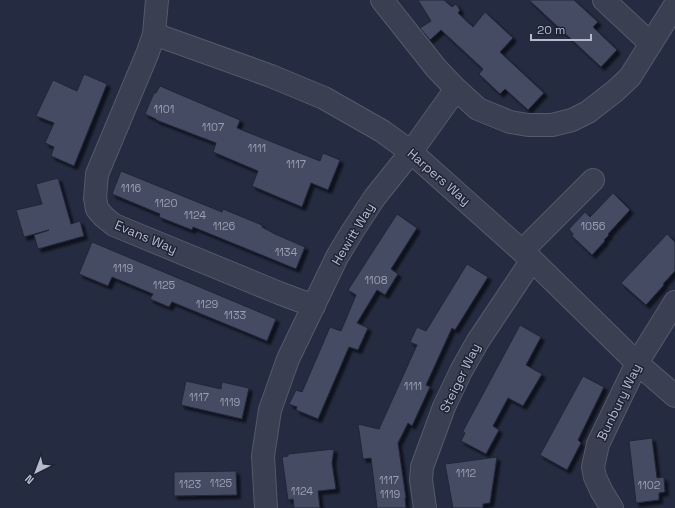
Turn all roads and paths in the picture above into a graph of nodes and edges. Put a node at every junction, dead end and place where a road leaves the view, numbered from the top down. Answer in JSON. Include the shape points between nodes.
{"nodes":[{"id":1,"x":157,"y":0,"type":"edge"},
{"id":2,"x":382,"y":0,"type":"edge"},
{"id":3,"x":604,"y":0,"type":"edge"},
{"id":4,"x":675,"y":5,"type":"edge"},
{"id":5,"x":154,"y":34,"type":"junction"},
{"id":6,"x":650,"y":43,"type":"junction"},
{"id":7,"x":456,"y":89,"type":"junction"},
{"id":8,"x":411,"y":152,"type":"junction"},
{"id":9,"x":594,"y":180,"type":"dead end"},
{"id":10,"x":527,"y":256,"type":"junction"},
{"id":11,"x":675,"y":302,"type":"edge"},
{"id":12,"x":314,"y":306,"type":"junction"},
{"id":13,"x":637,"y":363,"type":"junction"},
{"id":14,"x":675,"y":396,"type":"edge"},
{"id":15,"x":266,"y":508,"type":"edge"},
{"id":16,"x":425,"y":508,"type":"edge"},
{"id":17,"x":612,"y":508,"type":"edge"}],
"edges":[{"from":1,"to":5,"type":"street","name":"Evans Way"},
{"from":2,"to":7,"type":"street"},
{"from":3,"to":6,"type":"street"},
{"from":4,"to":6,"type":"street"},
{"from":5,"to":8,"type":"street","name":"Harpers Way","via":[[324,98],[382,130]]},
{"from":5,"to":12,"type":"street","name":"Evans Way","via":[[98,174],[95,198],[97,209],[114,225]]},
{"from":6,"to":7,"type":"street","via":[[630,77],[588,112],[566,122],[528,125],[510,122],[478,109]]},
{"from":7,"to":8,"type":"street","name":"Hewitt Way"},
{"from":8,"to":10,"type":"street","name":"Harpers Way"},
{"from":8,"to":12,"type":"street","name":"Hewitt Way","via":[[375,197],[352,232]]},
{"from":9,"to":10,"type":"street","name":"Steiger Way"},
{"from":10,"to":13,"type":"street","name":"Harpers Way"},
{"from":10,"to":16,"type":"street","name":"Steiger Way","via":[[461,371],[444,407],[422,467]]},
{"from":11,"to":13,"type":"street","name":"Bunbury Way"},
{"from":12,"to":15,"type":"street","name":"Hewitt Way","via":[[288,358],[270,410],[263,456]]},
{"from":13,"to":14,"type":"street","name":"Harpers Way"},
{"from":13,"to":17,"type":"street","name":"Bunbury Way","via":[[598,444],[594,459],[595,477]]}]}
